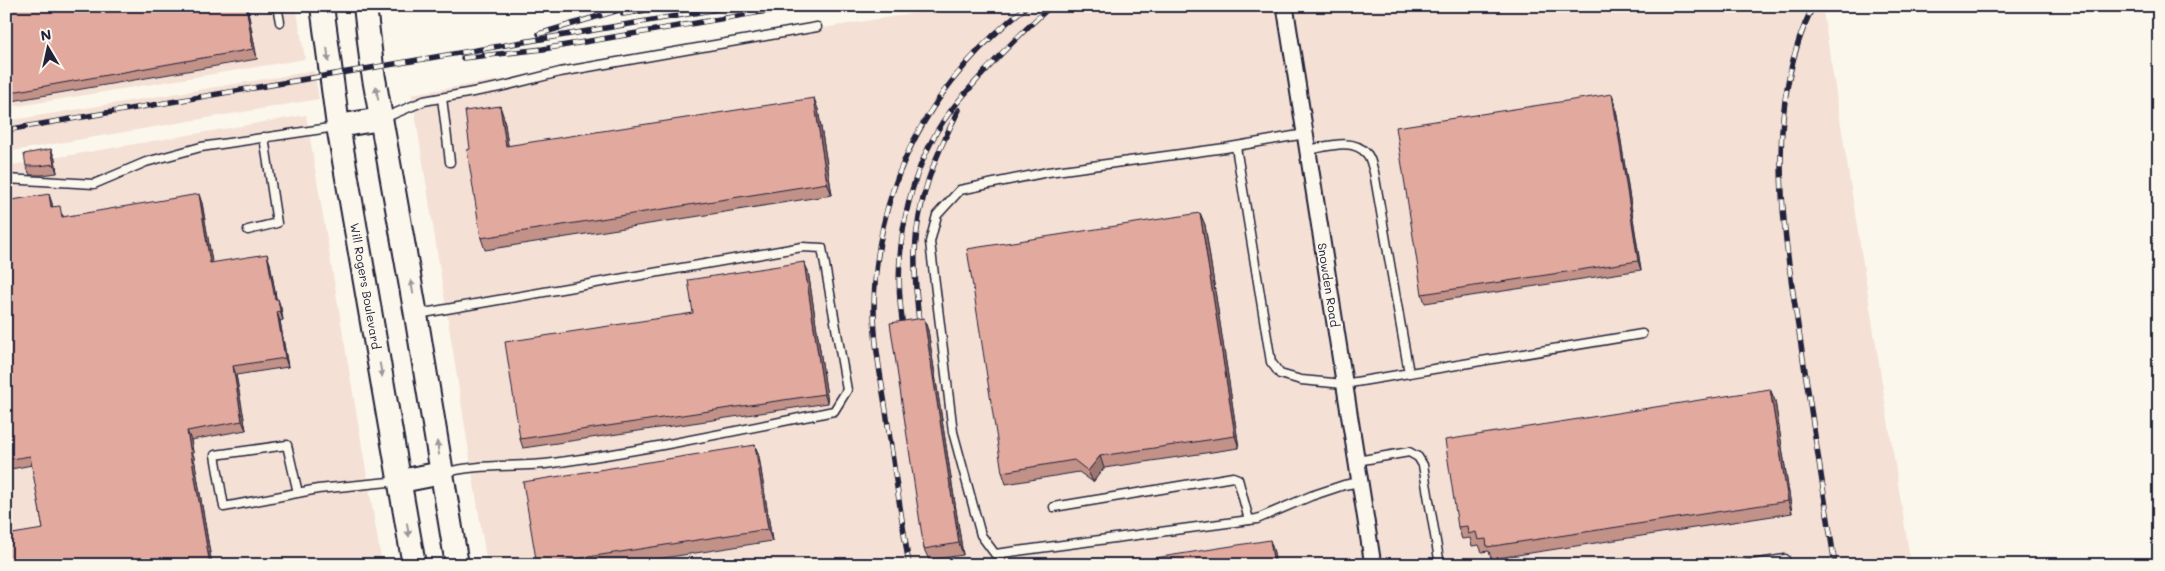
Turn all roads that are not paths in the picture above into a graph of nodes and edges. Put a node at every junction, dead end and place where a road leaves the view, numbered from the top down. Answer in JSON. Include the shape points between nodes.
{"nodes":[{"id":1,"x":277,"y":6,"type":"edge"},
{"id":2,"x":322,"y":6,"type":"edge"},
{"id":3,"x":365,"y":6,"type":"edge"},
{"id":4,"x":1285,"y":6,"type":"edge"},
{"id":5,"x":280,"y":22,"type":"dead end"},
{"id":6,"x":817,"y":27,"type":"dead end"},
{"id":7,"x":442,"y":98,"type":"junction"},
{"id":8,"x":381,"y":119,"type":"junction"},
{"id":9,"x":338,"y":126,"type":"junction"},
{"id":10,"x":1305,"y":134,"type":"junction"},
{"id":11,"x":264,"y":137,"type":"junction"},
{"id":12,"x":1236,"y":147,"type":"junction"},
{"id":13,"x":1308,"y":150,"type":"junction"},
{"id":14,"x":450,"y":162,"type":"dead end"},
{"id":15,"x":6,"y":179,"type":"edge"},
{"id":16,"x":248,"y":230,"type":"dead end"},
{"id":17,"x":416,"y":315,"type":"junction"},
{"id":18,"x":1642,"y":334,"type":"dead end"},
{"id":19,"x":1409,"y":373,"type":"junction"},
{"id":20,"x":1344,"y":384,"type":"junction"},
{"id":21,"x":1357,"y":461,"type":"junction"},
{"id":22,"x":442,"y":473,"type":"junction"},
{"id":23,"x":401,"y":481,"type":"junction"},
{"id":24,"x":1360,"y":482,"type":"junction"},
{"id":25,"x":298,"y":493,"type":"junction"},
{"id":26,"x":1054,"y":507,"type":"dead end"},
{"id":27,"x":1249,"y":520,"type":"junction"},
{"id":28,"x":1785,"y":559,"type":"dead end"},
{"id":29,"x":414,"y":565,"type":"edge"},
{"id":30,"x":457,"y":565,"type":"edge"},
{"id":31,"x":1373,"y":565,"type":"edge"},
{"id":32,"x":1440,"y":565,"type":"edge"},
{"id":33,"x":1746,"y":565,"type":"edge"}],
"edges":[{"from":1,"to":5,"type":"lane"},
{"from":2,"to":9,"type":"main road","name":"Will Rogers Boulevard","one_way":true},
{"from":8,"to":3,"type":"main road","one_way":true},
{"from":4,"to":10,"type":"street","name":"Snowden Road"},
{"from":6,"to":7,"type":"lane","via":[[560,72]]},
{"from":7,"to":8,"type":"lane","via":[[424,101]]},
{"from":7,"to":14,"type":"lane"},
{"from":8,"to":9,"type":"main road"},
{"from":17,"to":8,"type":"main road","one_way":true},
{"from":9,"to":11,"type":"lane"},
{"from":9,"to":23,"type":"main road","name":"Will Rogers Boulevard","one_way":true},
{"from":10,"to":12,"type":"lane"},
{"from":10,"to":13,"type":"street","name":"Snowden Road"},
{"from":11,"to":15,"type":"lane","via":[[201,147],[94,184]]},
{"from":11,"to":16,"type":"lane","via":[[277,223]]},
{"from":12,"to":20,"type":"lane","via":[[1271,362],[1280,374],[1301,380]]},
{"from":12,"to":27,"type":"lane","via":[[1048,172],[960,190],[937,215],[930,242],[953,432],[981,535],[995,554]]},
{"from":13,"to":19,"type":"lane","via":[[1346,144],[1369,155]]},
{"from":13,"to":20,"type":"street","name":"Snowden Road"},
{"from":22,"to":17,"type":"main road","one_way":true},
{"from":17,"to":22,"type":"lane","via":[[802,246],[822,248],[847,390],[834,410],[682,442],[550,463],[464,467]]},
{"from":18,"to":19,"type":"lane"},
{"from":19,"to":20,"type":"lane"},
{"from":20,"to":21,"type":"street","name":"Snowden Road"},
{"from":21,"to":24,"type":"street","name":"Snowden Road"},
{"from":21,"to":32,"type":"lane","via":[[1409,452],[1418,456],[1423,465]]},
{"from":22,"to":23,"type":"main road"},
{"from":22,"to":30,"type":"main road"},
{"from":23,"to":25,"type":"lane"},
{"from":23,"to":29,"type":"main road","name":"Will Rogers Boulevard","one_way":true},
{"from":24,"to":27,"type":"lane","via":[[1311,496]]},
{"from":24,"to":31,"type":"street","name":"Snowden Road"},
{"from":25,"to":25,"type":"lane","via":[[224,507],[214,455],[288,445]]},
{"from":26,"to":27,"type":"lane","via":[[1233,477],[1238,479]]},
{"from":28,"to":33,"type":"lane"}]}
